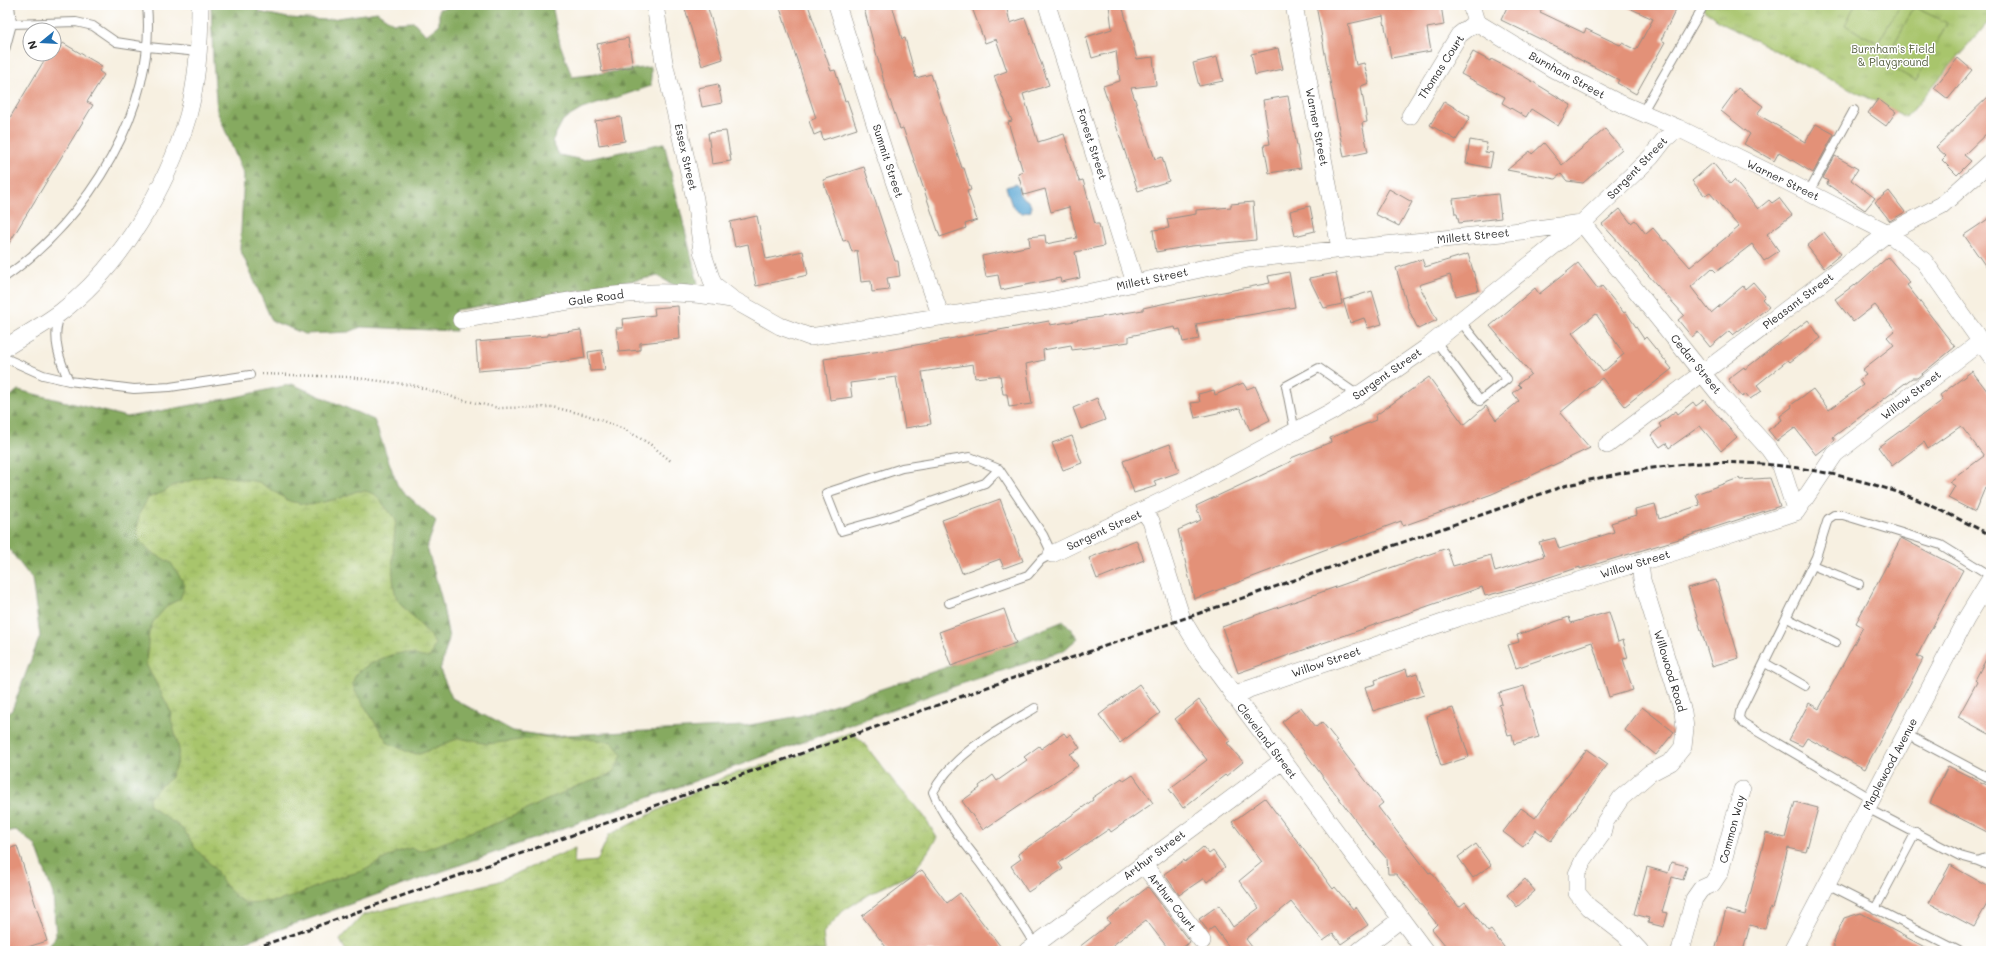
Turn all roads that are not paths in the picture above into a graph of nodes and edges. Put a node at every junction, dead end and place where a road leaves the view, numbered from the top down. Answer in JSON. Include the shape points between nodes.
{"nodes":[{"id":1,"x":10,"y":5,"type":"edge"},
{"id":2,"x":147,"y":5,"type":"edge"},
{"id":3,"x":200,"y":5,"type":"edge"},
{"id":4,"x":655,"y":5,"type":"edge"},
{"id":5,"x":837,"y":5,"type":"edge"},
{"id":6,"x":1047,"y":5,"type":"edge"},
{"id":7,"x":1294,"y":5,"type":"edge"},
{"id":8,"x":1470,"y":5,"type":"edge"},
{"id":9,"x":1704,"y":5,"type":"edge"},
{"id":10,"x":1476,"y":22,"type":"junction"},
{"id":11,"x":12,"y":24,"type":"junction"},
{"id":12,"x":148,"y":47,"type":"junction"},
{"id":13,"x":5,"y":50,"type":"edge"},
{"id":14,"x":198,"y":52,"type":"junction"},
{"id":15,"x":1854,"y":110,"type":"dead end"},
{"id":16,"x":1642,"y":113,"type":"junction"},
{"id":17,"x":1410,"y":116,"type":"dead end"},
{"id":18,"x":1678,"y":128,"type":"junction"},
{"id":19,"x":1989,"y":166,"type":"edge"},
{"id":20,"x":1809,"y":192,"type":"junction"},
{"id":21,"x":1582,"y":223,"type":"junction"},
{"id":22,"x":1888,"y":233,"type":"junction"},
{"id":23,"x":1340,"y":248,"type":"junction"},
{"id":24,"x":5,"y":277,"type":"edge"},
{"id":25,"x":1136,"y":283,"type":"junction"},
{"id":26,"x":732,"y":299,"type":"junction"},
{"id":27,"x":61,"y":312,"type":"junction"},
{"id":28,"x":941,"y":317,"type":"junction"},
{"id":29,"x":461,"y":320,"type":"dead end"},
{"id":30,"x":1460,"y":321,"type":"junction"},
{"id":31,"x":1435,"y":340,"type":"junction"},
{"id":32,"x":1980,"y":342,"type":"junction"},
{"id":33,"x":5,"y":348,"type":"edge"},
{"id":34,"x":1991,"y":356,"type":"edge"},
{"id":35,"x":5,"y":358,"type":"edge"},
{"id":36,"x":1702,"y":373,"type":"junction"},
{"id":37,"x":250,"y":374,"type":"road end"},
{"id":38,"x":69,"y":381,"type":"junction"},
{"id":39,"x":1358,"y":395,"type":"junction"},
{"id":40,"x":1295,"y":432,"type":"junction"},
{"id":41,"x":1607,"y":445,"type":"dead end"},
{"id":42,"x":999,"y":469,"type":"junction"},
{"id":43,"x":1144,"y":511,"type":"junction"},
{"id":44,"x":1796,"y":512,"type":"junction"},
{"id":45,"x":1052,"y":554,"type":"junction"},
{"id":46,"x":1640,"y":562,"type":"junction"},
{"id":47,"x":1812,"y":565,"type":"junction"},
{"id":48,"x":1991,"y":577,"type":"edge"},
{"id":49,"x":1859,"y":584,"type":"dead end"},
{"id":50,"x":949,"y":603,"type":"dead end"},
{"id":51,"x":1787,"y":618,"type":"junction"},
{"id":52,"x":1836,"y":643,"type":"dead end"},
{"id":53,"x":1765,"y":663,"type":"junction"},
{"id":54,"x":1806,"y":686,"type":"dead end"},
{"id":55,"x":1234,"y":697,"type":"junction"},
{"id":56,"x":1035,"y":708,"type":"dead end"},
{"id":57,"x":1906,"y":734,"type":"junction"},
{"id":58,"x":1282,"y":761,"type":"junction"},
{"id":59,"x":1991,"y":778,"type":"edge"},
{"id":60,"x":1742,"y":790,"type":"dead end"},
{"id":61,"x":1869,"y":804,"type":"junction"},
{"id":62,"x":1916,"y":832,"type":"junction"},
{"id":63,"x":1991,"y":856,"type":"edge"},
{"id":64,"x":1978,"y":861,"type":"junction"},
{"id":65,"x":1143,"y":864,"type":"junction"},
{"id":66,"x":1991,"y":866,"type":"edge"},
{"id":67,"x":1827,"y":884,"type":"junction"},
{"id":68,"x":1875,"y":908,"type":"junction"},
{"id":69,"x":1401,"y":919,"type":"junction"},
{"id":70,"x":1202,"y":941,"type":"dead end"},
{"id":71,"x":1031,"y":948,"type":"edge"},
{"id":72,"x":1359,"y":951,"type":"edge"},
{"id":73,"x":1425,"y":951,"type":"edge"},
{"id":74,"x":1640,"y":951,"type":"edge"},
{"id":75,"x":1680,"y":951,"type":"edge"},
{"id":76,"x":1792,"y":951,"type":"edge"},
{"id":77,"x":1959,"y":951,"type":"edge"}],
"edges":[{"from":1,"to":11,"type":"lane"},
{"from":2,"to":12,"type":"lane"},
{"from":3,"to":14,"type":"street"},
{"from":4,"to":26,"type":"street","name":"Essex Street","via":[[664,62],[695,199],[702,251],[713,284]]},
{"from":5,"to":28,"type":"street","name":"Summit Street"},
{"from":6,"to":25,"type":"street","name":"Forest Street"},
{"from":7,"to":23,"type":"street","name":"Warner Street"},
{"from":8,"to":10,"type":"street"},
{"from":9,"to":16,"type":"lane"},
{"from":10,"to":16,"type":"street","name":"Burnham Street","via":[[1553,69]]},
{"from":10,"to":17,"type":"street","name":"Thomas Court","via":[[1459,36]]},
{"from":11,"to":12,"type":"lane","via":[[76,22],[93,26],[116,42]]},
{"from":11,"to":13,"type":"lane"},
{"from":12,"to":14,"type":"lane"},
{"from":12,"to":24,"type":"lane","via":[[133,106],[109,162],[93,187],[57,232],[37,252]]},
{"from":14,"to":27,"type":"street","via":[[189,111],[173,158],[139,225],[101,274]]},
{"from":15,"to":20,"type":"lane"},
{"from":16,"to":18,"type":"street","name":"Burnham Street"},
{"from":18,"to":20,"type":"street","name":"Warner Street"},
{"from":18,"to":21,"type":"street","name":"Sargent Street"},
{"from":19,"to":22,"type":"street","name":"Pleasant Street","via":[[1942,205]]},
{"from":20,"to":22,"type":"street","name":"Warner Street"},
{"from":21,"to":23,"type":"street","name":"Millett Street"},
{"from":21,"to":30,"type":"street","name":"Sargent Street"},
{"from":21,"to":36,"type":"street","name":"Cedar Street"},
{"from":22,"to":32,"type":"street","name":"Warner Street","via":[[1924,261]]},
{"from":22,"to":36,"type":"street","name":"Pleasant Street"},
{"from":23,"to":25,"type":"street","name":"Millett Street","via":[[1248,258]]},
{"from":25,"to":28,"type":"street","name":"Millett Street","via":[[1049,301]]},
{"from":26,"to":28,"type":"street","name":"Millett Street","via":[[780,326],[810,337]]},
{"from":26,"to":29,"type":"street","name":"Gale Road","via":[[704,294],[642,292]]},
{"from":27,"to":33,"type":"street"},
{"from":27,"to":38,"type":"lane","via":[[56,335],[60,362]]},
{"from":30,"to":31,"type":"street","name":"Sargent Street"},
{"from":30,"to":31,"type":"lane","via":[[1507,379],[1480,401]]},
{"from":31,"to":39,"type":"street","name":"Sargent Street"},
{"from":32,"to":34,"type":"street","name":"Warner Street"},
{"from":32,"to":44,"type":"street","name":"Willow Street","via":[[1835,454]]},
{"from":35,"to":38,"type":"lane","via":[[43,374]]},
{"from":36,"to":41,"type":"street","name":"Pleasant Street"},
{"from":36,"to":44,"type":"street","name":"Cedar Street","via":[[1781,466]]},
{"from":37,"to":38,"type":"lane","via":[[170,387],[134,389]]},
{"from":39,"to":40,"type":"street","name":"Sargent Street"},
{"from":39,"to":40,"type":"lane","via":[[1319,368],[1286,386]]},
{"from":40,"to":43,"type":"street","name":"Sargent Street"},
{"from":42,"to":42,"type":"lane","via":[[970,457],[902,468],[826,493],[841,531],[985,483]]},
{"from":42,"to":45,"type":"lane","via":[[1043,535]]},
{"from":43,"to":45,"type":"street","name":"Sargent Street"},
{"from":43,"to":55,"type":"street","name":"Cleveland Street","via":[[1151,521],[1182,619]]},
{"from":44,"to":46,"type":"street","name":"Willow Street"},
{"from":45,"to":50,"type":"lane","via":[[1042,560],[1028,575]]},
{"from":46,"to":55,"type":"street","name":"Willow Street","via":[[1457,618],[1249,689]]},
{"from":46,"to":74,"type":"street","name":"Willowood Road","via":[[1642,580],[1683,712],[1683,747],[1671,762],[1650,773],[1621,798],[1577,874],[1577,893],[1589,907],[1624,934]]},
{"from":47,"to":48,"type":"lane","via":[[1828,519],[1834,515],[1843,515],[1941,545]]},
{"from":47,"to":49,"type":"lane"},
{"from":47,"to":51,"type":"lane"},
{"from":48,"to":57,"type":"street","name":"Maplewood Avenue"},
{"from":51,"to":52,"type":"lane"},
{"from":51,"to":53,"type":"lane"},
{"from":53,"to":54,"type":"lane"},
{"from":53,"to":61,"type":"lane","via":[[1739,718]]},
{"from":55,"to":58,"type":"street","name":"Cleveland Street"},
{"from":56,"to":71,"type":"lane","via":[[976,746],[942,776],[933,792],[954,828],[991,878]]},
{"from":57,"to":59,"type":"lane"},
{"from":57,"to":61,"type":"street","name":"Maplewood Avenue"},
{"from":58,"to":65,"type":"street","name":"Arthur Street"},
{"from":58,"to":69,"type":"street","name":"Cleveland Street"},
{"from":60,"to":75,"type":"street","name":"Common Way","via":[[1720,872],[1712,884],[1701,889],[1694,899]]},
{"from":61,"to":62,"type":"lane"},
{"from":61,"to":67,"type":"street","name":"Maplewood Avenue"},
{"from":62,"to":64,"type":"lane","via":[[1960,856]]},
{"from":62,"to":68,"type":"lane"},
{"from":63,"to":64,"type":"lane"},
{"from":64,"to":66,"type":"lane"},
{"from":65,"to":70,"type":"street","name":"Arthur Court"},
{"from":65,"to":71,"type":"street","name":"Arthur Street"},
{"from":67,"to":68,"type":"lane"},
{"from":67,"to":76,"type":"street","name":"Maplewood Avenue"},
{"from":68,"to":77,"type":"lane"},
{"from":69,"to":72,"type":"street"},
{"from":69,"to":73,"type":"street","name":"Cleveland Street"}]}
